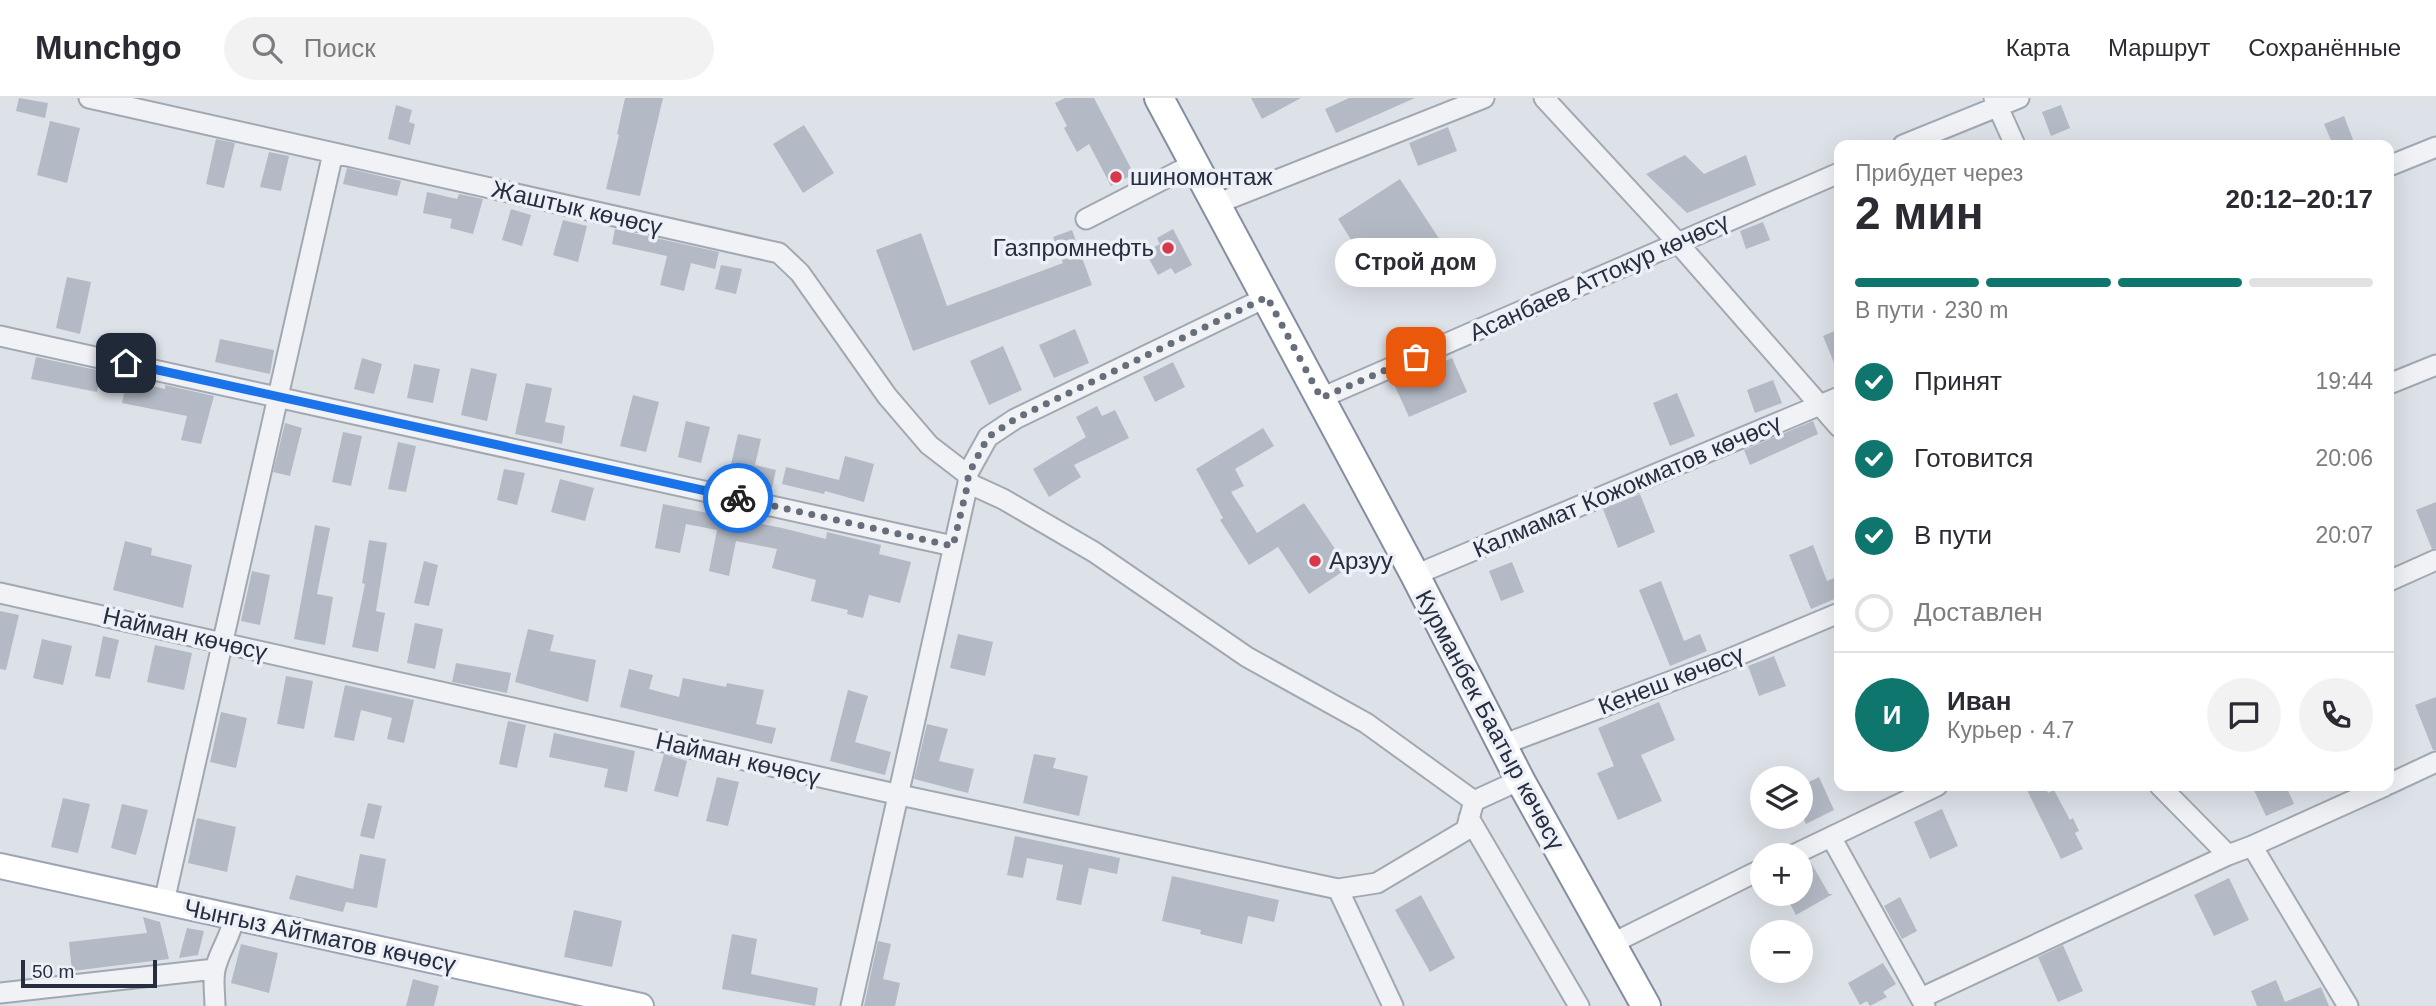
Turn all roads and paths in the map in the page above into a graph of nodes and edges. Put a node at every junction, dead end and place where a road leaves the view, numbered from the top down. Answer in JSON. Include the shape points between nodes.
{"nodes":[{"id":1,"x":89,"y":98,"type":"edge"},
{"id":2,"x":1159,"y":98,"type":"edge"},
{"id":3,"x":1484,"y":98,"type":"edge"},
{"id":4,"x":1544,"y":98,"type":"edge"},
{"id":5,"x":2019,"y":98,"type":"edge"},
{"id":6,"x":1996,"y":102,"type":"edge"},
{"id":7,"x":1914,"y":140,"type":"edge"},
{"id":8,"x":2013,"y":140,"type":"edge"},
{"id":9,"x":2436,"y":147,"type":"edge"},
{"id":10,"x":333,"y":153,"type":"junction"},
{"id":11,"x":1195,"y":163,"type":"junction"},
{"id":12,"x":2394,"y":164,"type":"edge"},
{"id":13,"x":1834,"y":175,"type":"edge"},
{"id":14,"x":1216,"y":204,"type":"junction"},
{"id":15,"x":1086,"y":219,"type":"dead end"},
{"id":16,"x":1677,"y":242,"type":"junction"},
{"id":17,"x":1267,"y":297,"type":"junction"},
{"id":18,"x":0,"y":336,"type":"edge"},
{"id":19,"x":2436,"y":365,"type":"edge"},
{"id":20,"x":2394,"y":382,"type":"edge"},
{"id":21,"x":277,"y":396,"type":"junction"},
{"id":22,"x":1321,"y":398,"type":"junction"},
{"id":23,"x":1834,"y":399,"type":"edge"},
{"id":24,"x":1820,"y":406,"type":"junction"},
{"id":25,"x":1834,"y":421,"type":"edge"},
{"id":26,"x":968,"y":479,"type":"junction"},
{"id":27,"x":953,"y":546,"type":"junction"},
{"id":28,"x":2436,"y":560,"type":"edge"},
{"id":29,"x":1415,"y":575,"type":"junction"},
{"id":30,"x":2394,"y":579,"type":"edge"},
{"id":31,"x":0,"y":593,"type":"edge"},
{"id":32,"x":1834,"y":615,"type":"edge"},
{"id":33,"x":221,"y":643,"type":"junction"},
{"id":34,"x":1502,"y":745,"type":"junction"},
{"id":35,"x":2436,"y":762,"type":"edge"},
{"id":36,"x":1520,"y":780,"type":"junction"},
{"id":37,"x":2394,"y":782,"type":"edge"},
{"id":38,"x":1927,"y":791,"type":"edge"},
{"id":39,"x":2165,"y":791,"type":"edge"},
{"id":40,"x":2374,"y":791,"type":"edge"},
{"id":41,"x":900,"y":795,"type":"junction"},
{"id":42,"x":1469,"y":816,"type":"junction"},
{"id":43,"x":1831,"y":837,"type":"junction"},
{"id":44,"x":1813,"y":846,"type":"edge"},
{"id":45,"x":2252,"y":846,"type":"junction"},
{"id":46,"x":2228,"y":855,"type":"junction"},
{"id":47,"x":0,"y":866,"type":"edge"},
{"id":48,"x":1750,"y":876,"type":"edge"},
{"id":49,"x":1338,"y":889,"type":"junction"},
{"id":50,"x":164,"y":902,"type":"junction"},
{"id":51,"x":234,"y":918,"type":"junction"},
{"id":52,"x":1611,"y":944,"type":"junction"},
{"id":53,"x":215,"y":969,"type":"junction"},
{"id":54,"x":0,"y":993,"type":"edge"},
{"id":55,"x":1923,"y":1002,"type":"edge"},
{"id":56,"x":215,"y":1006,"type":"edge"},
{"id":57,"x":641,"y":1006,"type":"edge"},
{"id":58,"x":851,"y":1006,"type":"edge"},
{"id":59,"x":1393,"y":1006,"type":"edge"},
{"id":60,"x":1579,"y":1006,"type":"edge"},
{"id":61,"x":1646,"y":1006,"type":"edge"},
{"id":62,"x":2348,"y":1006,"type":"edge"}],
"edges":[{"from":1,"to":10,"type":"street","name":"Жаштык көчөсү"},
{"from":2,"to":11,"type":"highway","name":"Курманбек Баатыр көчөсү"},
{"from":3,"to":14,"type":"street"},
{"from":4,"to":16,"type":"street"},
{"from":5,"to":6,"type":"street"},
{"from":6,"to":7,"type":"street"},
{"from":6,"to":8,"type":"street"},
{"from":9,"to":12,"type":"street"},
{"from":10,"to":21,"type":"street"},
{"from":10,"to":26,"type":"street","name":"Жаштык көчөсү","via":[[779,253],[800,273],[887,396],[929,445]]},
{"from":11,"to":14,"type":"highway","name":"Курманбек Баатыр көчөсү"},
{"from":11,"to":15,"type":"street"},
{"from":13,"to":16,"type":"street","name":"Асанбаев Аттокур көчөсү"},
{"from":14,"to":17,"type":"highway","name":"Курманбек Баатыр көчөсү"},
{"from":16,"to":22,"type":"street","name":"Асанбаев Аттокур көчөсү"},
{"from":16,"to":24,"type":"street"},
{"from":17,"to":22,"type":"highway","name":"Курманбек Баатыр көчөсү"},
{"from":17,"to":26,"type":"street","via":[[1015,419],[988,437]]},
{"from":18,"to":21,"type":"street"},
{"from":19,"to":20,"type":"street"},
{"from":21,"to":27,"type":"street"},
{"from":21,"to":33,"type":"street"},
{"from":22,"to":29,"type":"highway","name":"Курманбек Баатыр көчөсү"},
{"from":23,"to":24,"type":"street","name":"Калмамат Кожокматов көчөсү"},
{"from":24,"to":25,"type":"street"},
{"from":24,"to":29,"type":"street","name":"Калмамат Кожокматов көчөсү"},
{"from":26,"to":27,"type":"street"},
{"from":26,"to":42,"type":"street","name":"Жаштык көчөсү","via":[[1094,552],[1247,657],[1366,723]]},
{"from":27,"to":41,"type":"street"},
{"from":28,"to":30,"type":"street"},
{"from":29,"to":34,"type":"highway","name":"Курманбек Баатыр көчөсү"},
{"from":31,"to":33,"type":"street","name":"Найман көчөсү"},
{"from":32,"to":34,"type":"street","name":"Кенеш көчөсү"},
{"from":33,"to":41,"type":"street","name":"Найман көчөсү"},
{"from":33,"to":50,"type":"street"},
{"from":34,"to":36,"type":"highway","name":"Курманбек Баатыр көчөсү"},
{"from":35,"to":37,"type":"street"},
{"from":36,"to":42,"type":"street","name":"Найман көчөсү"},
{"from":36,"to":52,"type":"highway","name":"Курманбек Баатыр көчөсү"},
{"from":38,"to":43,"type":"street"},
{"from":39,"to":46,"type":"street"},
{"from":40,"to":45,"type":"street"},
{"from":41,"to":49,"type":"street","name":"Найман көчөсү"},
{"from":41,"to":58,"type":"street"},
{"from":42,"to":49,"type":"street","name":"Найман көчөсү","via":[[1377,883]]},
{"from":42,"to":60,"type":"street"},
{"from":43,"to":44,"type":"street"},
{"from":43,"to":55,"type":"street"},
{"from":45,"to":46,"type":"street"},
{"from":45,"to":62,"type":"street"},
{"from":46,"to":55,"type":"street"},
{"from":47,"to":50,"type":"main road","name":"Чынгыз Айтматов көчөсү"},
{"from":48,"to":52,"type":"street"},
{"from":49,"to":59,"type":"street"},
{"from":50,"to":51,"type":"main road","name":"Чынгыз Айтматов көчөсү"},
{"from":51,"to":53,"type":"street"},
{"from":51,"to":57,"type":"main road","name":"Чынгыз Айтматов көчөсү"},
{"from":52,"to":61,"type":"highway","name":"Курманбек Баатыр көчөсү"},
{"from":53,"to":54,"type":"street"},
{"from":53,"to":56,"type":"street"}]}
